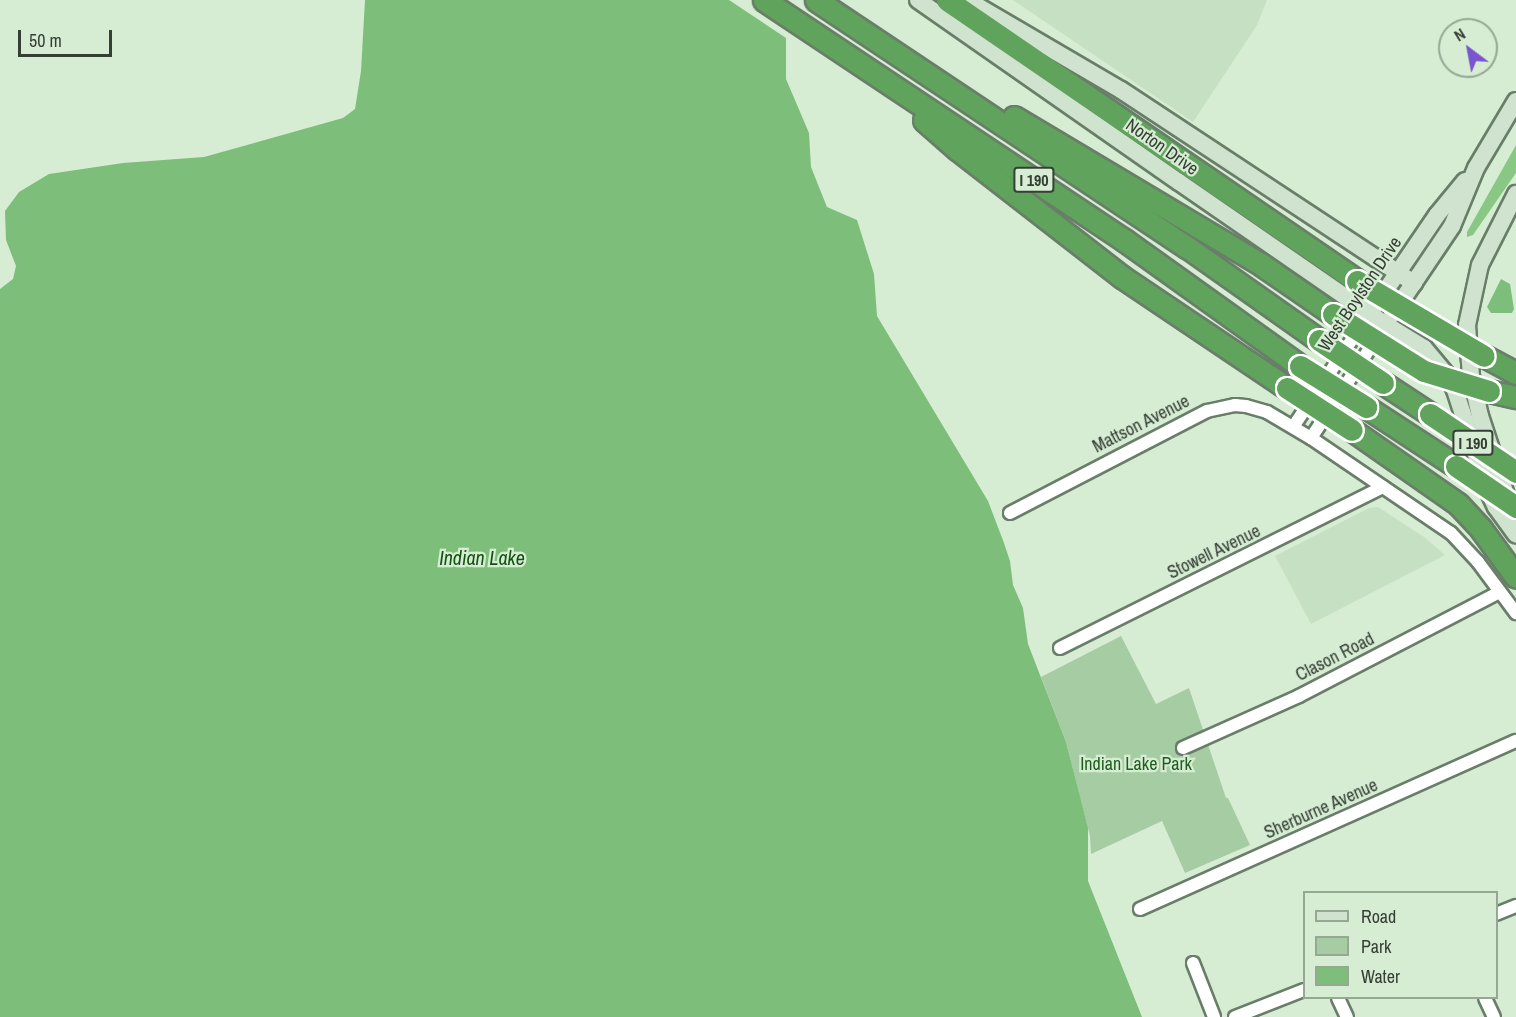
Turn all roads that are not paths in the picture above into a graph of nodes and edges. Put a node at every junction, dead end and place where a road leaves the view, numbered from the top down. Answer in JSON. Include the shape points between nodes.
{"nodes":[{"id":1,"x":764,"y":0,"type":"edge"},
{"id":2,"x":816,"y":0,"type":"edge"},
{"id":3,"x":918,"y":0,"type":"edge"},
{"id":4,"x":947,"y":0,"type":"edge"},
{"id":5,"x":967,"y":0,"type":"edge"},
{"id":6,"x":872,"y":38,"type":"junction"},
{"id":7,"x":862,"y":66,"type":"junction"},
{"id":8,"x":1516,"y":100,"type":"edge"},
{"id":9,"x":1476,"y":168,"type":"junction"},
{"id":10,"x":1514,"y":197,"type":"edge"},
{"id":11,"x":1398,"y":273,"type":"junction"},
{"id":12,"x":1414,"y":283,"type":"junction"},
{"id":13,"x":1370,"y":313,"type":"junction"},
{"id":14,"x":1386,"y":324,"type":"junction"},
{"id":15,"x":1516,"y":373,"type":"edge"},
{"id":16,"x":1516,"y":397,"type":"edge"},
{"id":17,"x":1293,"y":427,"type":"junction"},
{"id":18,"x":1311,"y":438,"type":"junction"},
{"id":19,"x":1516,"y":472,"type":"edge"},
{"id":20,"x":1383,"y":487,"type":"junction"},
{"id":21,"x":1516,"y":507,"type":"edge"},
{"id":22,"x":1010,"y":513,"type":"dead end"},
{"id":23,"x":1516,"y":520,"type":"edge"},
{"id":24,"x":1516,"y":535,"type":"edge"},
{"id":25,"x":1516,"y":577,"type":"edge"},
{"id":26,"x":1500,"y":592,"type":"junction"},
{"id":27,"x":1516,"y":613,"type":"edge"},
{"id":28,"x":1060,"y":648,"type":"dead end"},
{"id":29,"x":1516,"y":741,"type":"edge"},
{"id":30,"x":1184,"y":748,"type":"dead end"},
{"id":31,"x":1516,"y":906,"type":"edge"},
{"id":32,"x":1140,"y":909,"type":"dead end"},
{"id":33,"x":1498,"y":914,"type":"edge"},
{"id":34,"x":1193,"y":963,"type":"dead end"},
{"id":35,"x":1303,"y":991,"type":"edge"},
{"id":36,"x":1338,"y":999,"type":"edge"},
{"id":37,"x":1485,"y":999,"type":"edge"},
{"id":38,"x":1214,"y":1017,"type":"edge"},
{"id":39,"x":1235,"y":1017,"type":"edge"},
{"id":40,"x":1347,"y":1017,"type":"edge"},
{"id":41,"x":1494,"y":1017,"type":"edge"}],
"edges":[{"from":1,"to":7,"type":"highway","number":"I 190"},
{"from":2,"to":6,"type":"highway","number":"I 190"},
{"from":3,"to":13,"type":"main road","name":"Norton Drive"},
{"from":4,"to":15,"type":"highway","bridge":true,"via":[[1357,281]]},
{"from":5,"to":11,"type":"main road","name":"Norton Drive","via":[[1120,90]]},
{"from":6,"to":16,"type":"highway","bridge":true,"via":[[985,100],[1262,265],[1424,371]]},
{"from":6,"to":19,"type":"highway","number":"I 190","bridge":true},
{"from":7,"to":21,"type":"highway","number":"I 190","bridge":true,"via":[[1124,240],[1300,366]]},
{"from":7,"to":25,"type":"highway","bridge":true,"via":[[957,149],[1122,277],[1458,504]]},
{"from":8,"to":9,"type":"main road","name":"West Boylston Drive"},
{"from":9,"to":11,"type":"main road","name":"West Boylston Drive","via":[[1437,215]]},
{"from":9,"to":12,"type":"main road","name":"West Boylston Drive","via":[[1452,226]]},
{"from":10,"to":23,"type":"main road","via":[[1480,265],[1467,326],[1471,376],[1480,416]]},
{"from":11,"to":12,"type":"main road","name":"Norton Drive"},
{"from":11,"to":13,"type":"main road","name":"West Boylston Drive"},
{"from":12,"to":14,"type":"main road","name":"West Boylston Drive"},
{"from":13,"to":14,"type":"main road","name":"Norton Drive"},
{"from":13,"to":17,"type":"street","name":"West Boylston Drive"},
{"from":14,"to":18,"type":"street","name":"West Boylston Drive"},
{"from":14,"to":24,"type":"main road","name":"Norton Drive","via":[[1424,348],[1449,378],[1487,488]]},
{"from":17,"to":18,"type":"street"},
{"from":17,"to":22,"type":"street","name":"Mattson Avenue","via":[[1267,412],[1246,406],[1214,408]]},
{"from":18,"to":20,"type":"street"},
{"from":20,"to":26,"type":"street","via":[[1451,533]]},
{"from":20,"to":28,"type":"street","name":"Stowell Avenue"},
{"from":26,"to":27,"type":"street"},
{"from":26,"to":30,"type":"street","name":"Clason Road","via":[[1299,696]]},
{"from":29,"to":32,"type":"street","name":"Sherburne Avenue"},
{"from":31,"to":33,"type":"street"},
{"from":34,"to":38,"type":"street"},
{"from":35,"to":39,"type":"street"},
{"from":36,"to":40,"type":"street"},
{"from":37,"to":41,"type":"street"}]}
